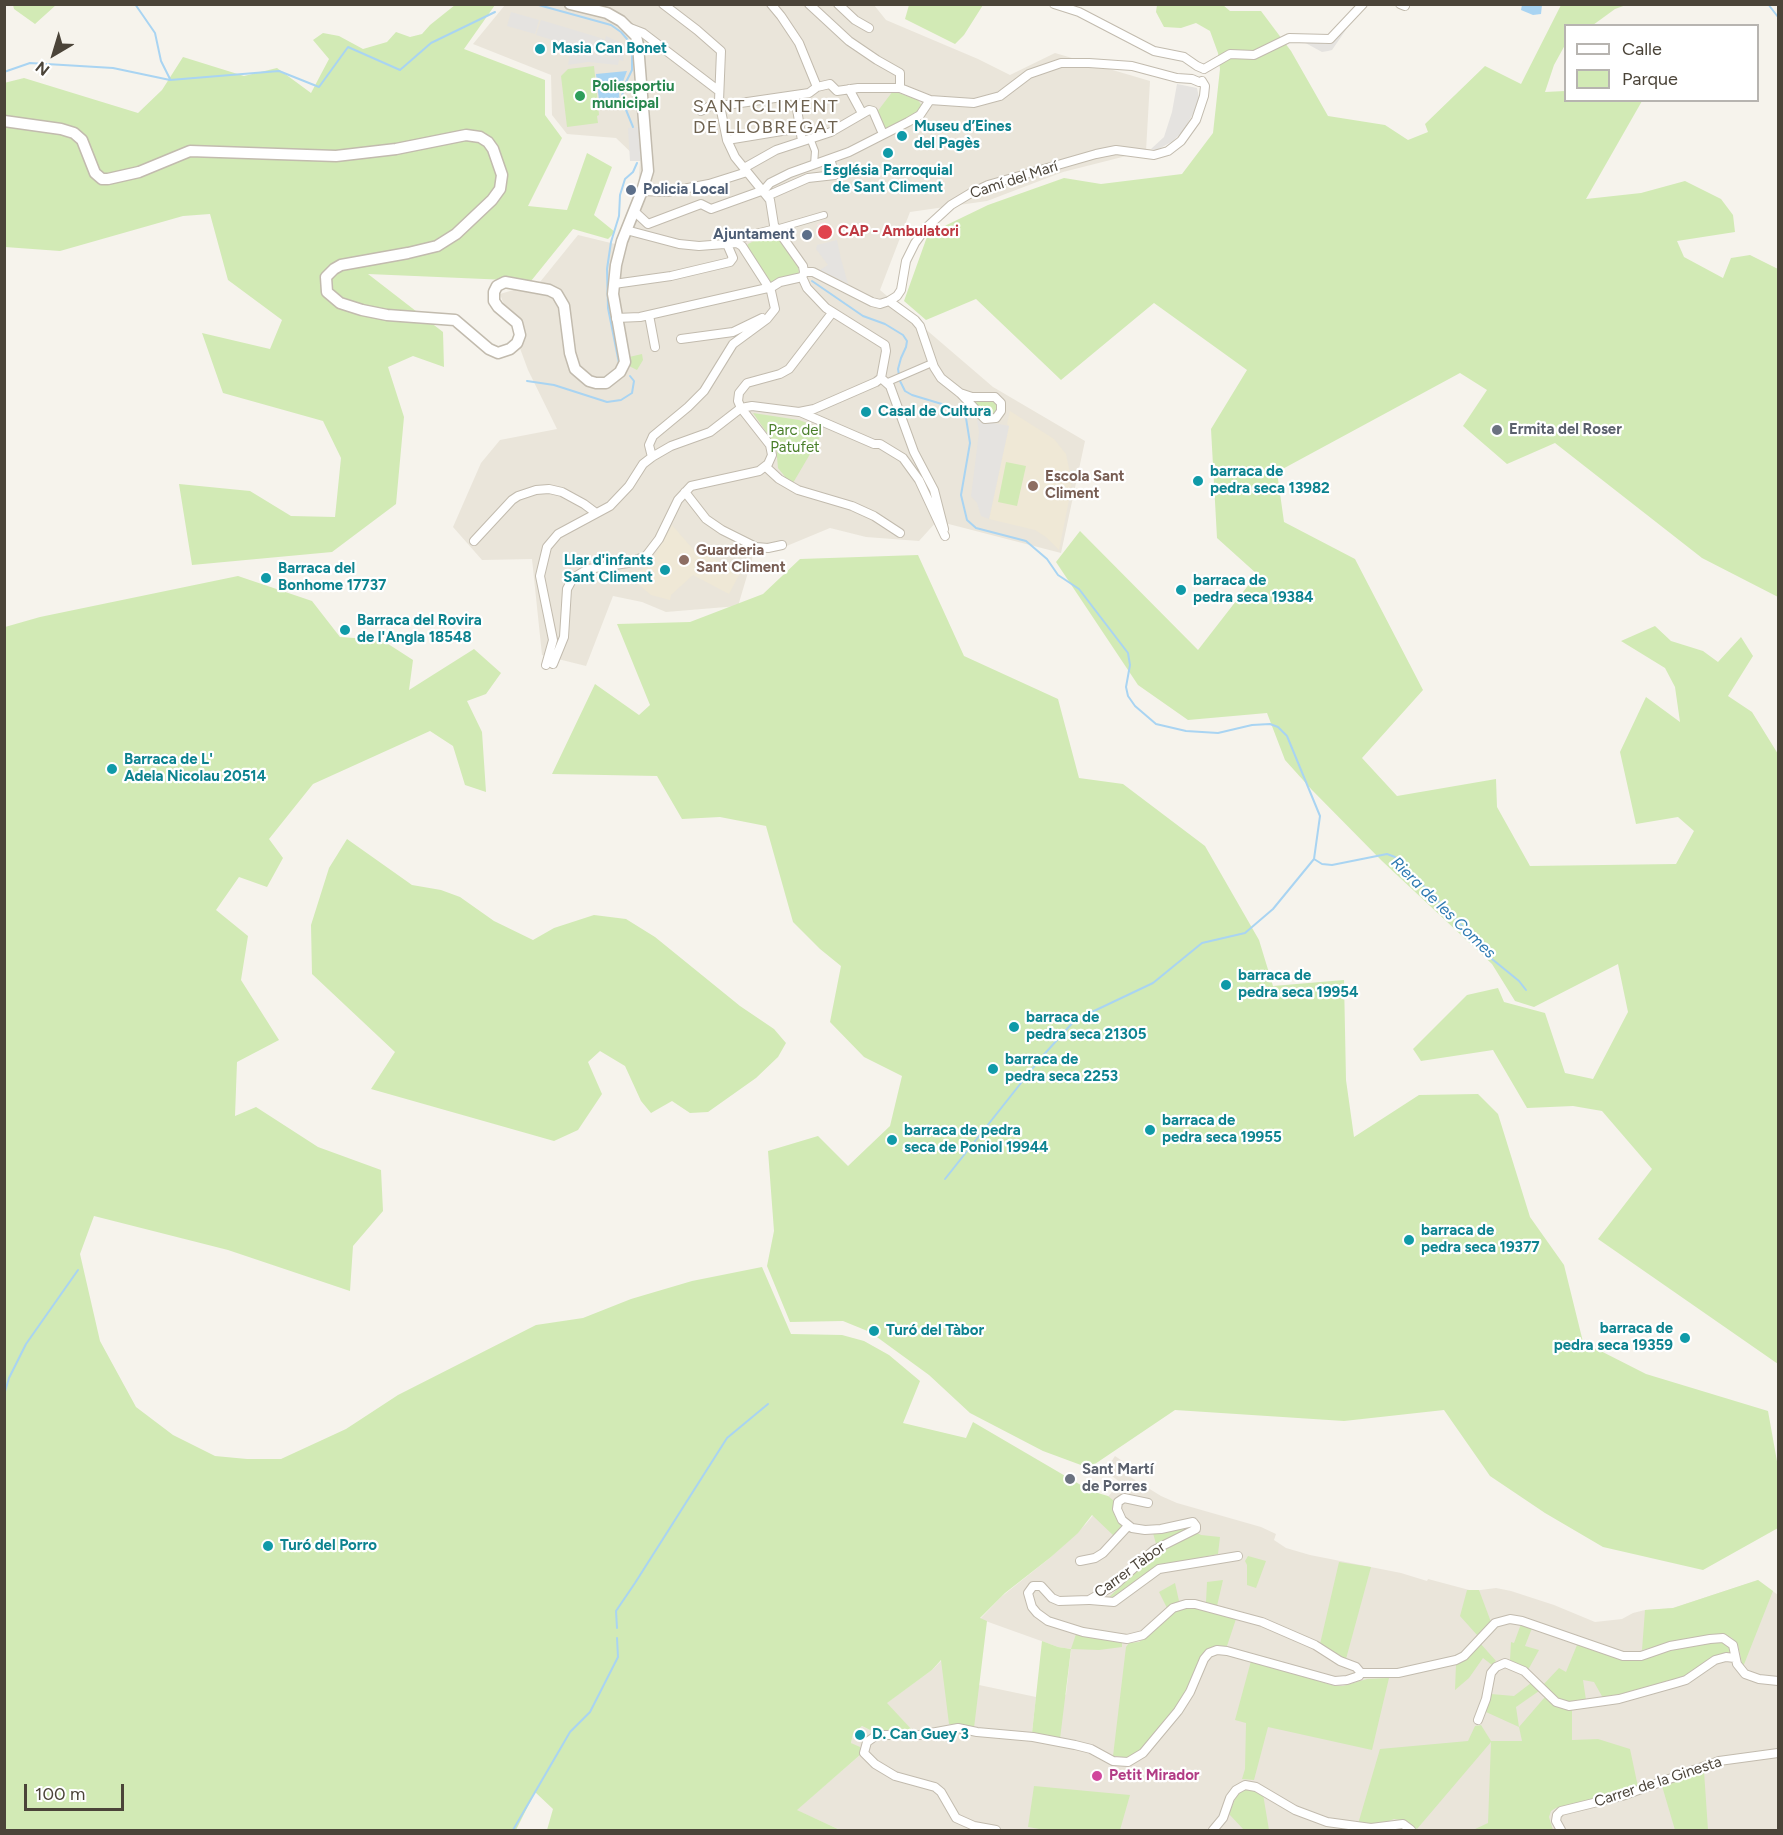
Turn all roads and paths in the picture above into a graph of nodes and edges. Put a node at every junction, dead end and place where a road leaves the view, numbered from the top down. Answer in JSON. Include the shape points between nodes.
{"nodes":[{"id":1,"x":570,"y":4,"type":"edge"},
{"id":2,"x":663,"y":4,"type":"edge"},
{"id":3,"x":771,"y":4,"type":"edge"},
{"id":4,"x":809,"y":4,"type":"edge"},
{"id":5,"x":838,"y":4,"type":"edge"},
{"id":6,"x":1054,"y":4,"type":"edge"},
{"id":7,"x":1363,"y":4,"type":"edge"},
{"id":8,"x":630,"y":28,"type":"junction"},
{"id":9,"x":869,"y":28,"type":"dead end"},
{"id":10,"x":1200,"y":68,"type":"junction"},
{"id":11,"x":1192,"y":79,"type":"junction"},
{"id":12,"x":1202,"y":81,"type":"junction"},
{"id":13,"x":817,"y":87,"type":"junction"},
{"id":14,"x":900,"y":88,"type":"junction"},
{"id":15,"x":849,"y":89,"type":"junction"},
{"id":16,"x":719,"y":91,"type":"junction"},
{"id":17,"x":795,"y":96,"type":"junction"},
{"id":18,"x":930,"y":100,"type":"junction"},
{"id":19,"x":720,"y":104,"type":"junction"},
{"id":20,"x":701,"y":111,"type":"dead end"},
{"id":21,"x":862,"y":113,"type":"junction"},
{"id":22,"x":4,"y":122,"type":"edge"},
{"id":23,"x":800,"y":128,"type":"junction"},
{"id":24,"x":884,"y":134,"type":"junction"},
{"id":25,"x":727,"y":140,"type":"junction"},
{"id":26,"x":806,"y":140,"type":"junction"},
{"id":27,"x":830,"y":159,"type":"junction"},
{"id":28,"x":814,"y":165,"type":"junction"},
{"id":29,"x":745,"y":170,"type":"junction"},
{"id":30,"x":642,"y":192,"type":"junction"},
{"id":31,"x":766,"y":193,"type":"junction"},
{"id":32,"x":634,"y":211,"type":"junction"},
{"id":33,"x":824,"y":215,"type":"dead end"},
{"id":34,"x":776,"y":228,"type":"junction"},
{"id":35,"x":626,"y":230,"type":"junction"},
{"id":36,"x":741,"y":242,"type":"junction"},
{"id":37,"x":727,"y":244,"type":"junction"},
{"id":38,"x":803,"y":274,"type":"junction"},
{"id":39,"x":614,"y":284,"type":"junction"},
{"id":40,"x":768,"y":286,"type":"junction"},
{"id":41,"x":889,"y":301,"type":"junction"},
{"id":42,"x":832,"y":313,"type":"junction"},
{"id":43,"x":772,"y":314,"type":"junction"},
{"id":44,"x":649,"y":315,"type":"junction"},
{"id":45,"x":616,"y":318,"type":"junction"},
{"id":46,"x":681,"y":339,"type":"dead end"},
{"id":47,"x":655,"y":347,"type":"dead end"},
{"id":48,"x":932,"y":363,"type":"junction"},
{"id":49,"x":884,"y":380,"type":"junction"},
{"id":50,"x":960,"y":393,"type":"junction"},
{"id":51,"x":823,"y":406,"type":"junction"},
{"id":52,"x":741,"y":408,"type":"junction"},
{"id":53,"x":799,"y":412,"type":"junction"},
{"id":54,"x":821,"y":420,"type":"junction"},
{"id":55,"x":652,"y":457,"type":"junction"},
{"id":56,"x":766,"y":467,"type":"junction"},
{"id":57,"x":685,"y":492,"type":"junction"},
{"id":58,"x":596,"y":513,"type":"junction"},
{"id":59,"x":900,"y":533,"type":"dead end"},
{"id":60,"x":474,"y":541,"type":"dead end"},
{"id":61,"x":782,"y":545,"type":"dead end"},
{"id":62,"x":1148,"y":1503,"type":"dead end"},
{"id":63,"x":1128,"y":1526,"type":"junction"},
{"id":64,"x":1238,"y":1556,"type":"dead end"},
{"id":65,"x":1080,"y":1561,"type":"dead end"},
{"id":66,"x":1089,"y":1600,"type":"junction"},
{"id":67,"x":1735,"y":1658,"type":"junction"},
{"id":68,"x":1361,"y":1673,"type":"junction"},
{"id":69,"x":1779,"y":1681,"type":"edge"},
{"id":70,"x":1478,"y":1720,"type":"dead end"},
{"id":71,"x":1779,"y":1753,"type":"edge"},
{"id":72,"x":996,"y":1830,"type":"edge"},
{"id":73,"x":1213,"y":1830,"type":"edge"},
{"id":74,"x":1411,"y":1830,"type":"edge"},
{"id":75,"x":1561,"y":1830,"type":"edge"}],
"edges":[{"from":1,"to":8,"type":"street","via":[[607,14]]},
{"from":2,"to":16,"type":"street","via":[[721,51]]},
{"from":3,"to":13,"type":"street","via":[[799,43]]},
{"from":4,"to":14,"type":"street","via":[[849,41],[900,72]]},
{"from":5,"to":9,"type":"street"},
{"from":6,"to":10,"type":"street","via":[[1079,12],[1154,51],[1184,57]]},
{"from":7,"to":10,"type":"street","via":[[1330,39],[1289,38],[1254,55],[1230,54]]},
{"from":8,"to":16,"type":"street","via":[[643,33]]},
{"from":8,"to":30,"type":"street","via":[[638,45],[648,163]]},
{"from":10,"to":11,"type":"street","via":[[1191,70]]},
{"from":10,"to":12,"type":"street","via":[[1206,76]]},
{"from":11,"to":12,"type":"street"},
{"from":11,"to":18,"type":"street","via":[[1122,65],[1060,63],[1029,74],[991,99],[974,103]]},
{"from":12,"to":41,"type":"street","name":"Camí del Marí","via":[[1204,96],[1196,120],[1167,151],[1154,155],[1104,152],[988,185],[951,205],[915,243],[906,261],[901,290]]},
{"from":13,"to":15,"type":"street","via":[[830,84],[837,91]]},
{"from":13,"to":17,"type":"street"},
{"from":14,"to":15,"type":"street"},
{"from":14,"to":18,"type":"street"},
{"from":15,"to":21,"type":"street"},
{"from":16,"to":19,"type":"street"},
{"from":17,"to":19,"type":"street"},
{"from":17,"to":23,"type":"street"},
{"from":18,"to":24,"type":"street","via":[[920,115]]},
{"from":19,"to":20,"type":"street"},
{"from":19,"to":25,"type":"street"},
{"from":21,"to":24,"type":"street","via":[[873,111]]},
{"from":21,"to":26,"type":"street","via":[[831,132]]},
{"from":22,"to":45,"type":"street","via":[[74,133],[82,140],[95,173],[108,179],[139,172],[190,151],[336,156],[460,136],[480,137],[495,153],[502,178],[498,193],[484,208],[442,244],[341,265],[330,271],[326,277],[329,295],[362,310],[387,315],[454,320],[498,353],[517,343],[520,334],[517,323],[494,301],[497,286],[505,282],[549,290],[560,298],[565,311],[575,369],[583,378],[596,383],[606,383],[622,367]]},
{"from":23,"to":25,"type":"street"},
{"from":23,"to":26,"type":"street"},
{"from":24,"to":27,"type":"street"},
{"from":25,"to":29,"type":"street"},
{"from":26,"to":28,"type":"street","via":[[814,151]]},
{"from":26,"to":29,"type":"street","via":[[760,157]]},
{"from":27,"to":28,"type":"street"},
{"from":27,"to":31,"type":"street","via":[[835,175],[808,178]]},
{"from":28,"to":31,"type":"street","via":[[770,183]]},
{"from":29,"to":30,"type":"street","via":[[717,183]]},
{"from":29,"to":31,"type":"street"},
{"from":30,"to":32,"type":"street"},
{"from":31,"to":32,"type":"street","via":[[713,209],[701,204],[648,224]]},
{"from":31,"to":34,"type":"street"},
{"from":32,"to":35,"type":"street"},
{"from":33,"to":34,"type":"street"},
{"from":34,"to":36,"type":"street"},
{"from":34,"to":38,"type":"street","via":[[803,266]]},
{"from":35,"to":37,"type":"street","via":[[680,244]]},
{"from":35,"to":39,"type":"street","via":[[617,256]]},
{"from":36,"to":37,"type":"street"},
{"from":36,"to":40,"type":"street"},
{"from":37,"to":39,"type":"street","via":[[733,258],[730,262]]},
{"from":38,"to":40,"type":"street"},
{"from":38,"to":41,"type":"street","via":[[813,272],[872,302]]},
{"from":38,"to":42,"type":"street","via":[[812,295]]},
{"from":39,"to":45,"type":"street"},
{"from":40,"to":43,"type":"street","via":[[775,306]]},
{"from":40,"to":44,"type":"street"},
{"from":41,"to":48,"type":"street","via":[[918,323]]},
{"from":42,"to":49,"type":"street","via":[[885,345]]},
{"from":42,"to":52,"type":"street","via":[[789,369],[744,384],[738,396]]},
{"from":43,"to":46,"type":"street","via":[[733,332]]},
{"from":43,"to":55,"type":"street","via":[[738,339],[704,391],[653,436],[649,445]]},
{"from":44,"to":45,"type":"street"},
{"from":44,"to":47,"type":"street"},
{"from":48,"to":49,"type":"street"},
{"from":48,"to":50,"type":"street","via":[[938,376]]},
{"from":49,"to":51,"type":"street"},
{"from":49,"to":54,"type":"street","via":[[934,490],[945,536],[907,461],[880,444]]},
{"from":50,"to":50,"type":"street","via":[[985,419],[996,418],[1001,411],[995,397]]},
{"from":51,"to":53,"type":"street"},
{"from":51,"to":54,"type":"street","via":[[819,412]]},
{"from":52,"to":53,"type":"street"},
{"from":52,"to":55,"type":"street","via":[[710,432]]},
{"from":52,"to":56,"type":"street","via":[[770,444],[772,455]]},
{"from":53,"to":54,"type":"street"},
{"from":55,"to":58,"type":"street","via":[[623,493]]},
{"from":56,"to":57,"type":"street","via":[[699,483]]},
{"from":56,"to":59,"type":"street","via":[[798,490],[852,506]]},
{"from":57,"to":58,"type":"street","via":[[646,555],[628,563],[588,569],[569,582],[564,637],[550,665],[553,640],[540,576],[544,558],[558,534]]},
{"from":57,"to":61,"type":"street","via":[[706,519],[722,530],[756,547]]},
{"from":58,"to":60,"type":"street","via":[[562,492],[536,489],[512,500]]},
{"from":62,"to":63,"type":"street","via":[[1124,1498],[1118,1502],[1118,1513]]},
{"from":63,"to":65,"type":"street","via":[[1103,1553]]},
{"from":63,"to":66,"type":"street","name":"Carrer Tàbor","via":[[1153,1530],[1193,1522],[1196,1527],[1154,1550],[1115,1585]]},
{"from":64,"to":66,"type":"street","via":[[1159,1569],[1114,1602]]},
{"from":66,"to":68,"type":"street","name":"Carrer Tàbor","via":[[1059,1601],[1038,1585],[1030,1587],[1028,1593],[1034,1610],[1048,1621],[1121,1639],[1143,1635],[1180,1605],[1200,1605],[1263,1622],[1356,1667]]},
{"from":67,"to":68,"type":"street","via":[[1735,1648],[1723,1638],[1670,1646],[1641,1656],[1623,1656],[1510,1619],[1495,1623],[1456,1660],[1398,1673]]},
{"from":67,"to":69,"type":"street","via":[[1749,1676]]},
{"from":67,"to":70,"type":"street","via":[[1715,1660],[1686,1680],[1668,1686],[1620,1699],[1569,1706],[1556,1702],[1524,1671],[1504,1663],[1491,1673]]},
{"from":68,"to":72,"type":"street","via":[[1356,1678],[1335,1681],[1227,1651],[1209,1653],[1179,1711],[1143,1754],[1128,1762],[1113,1761],[1075,1745],[958,1728],[920,1735],[877,1735],[867,1742],[864,1753],[874,1764],[895,1776],[935,1787],[956,1818],[974,1827]]},
{"from":71,"to":75,"type":"street","name":"Carrer de la Ginesta","via":[[1719,1761],[1622,1796],[1561,1811],[1556,1821]]},
{"from":73,"to":74,"type":"street","via":[[1223,1818],[1230,1798],[1245,1785],[1327,1822],[1371,1828],[1403,1824]]}]}
